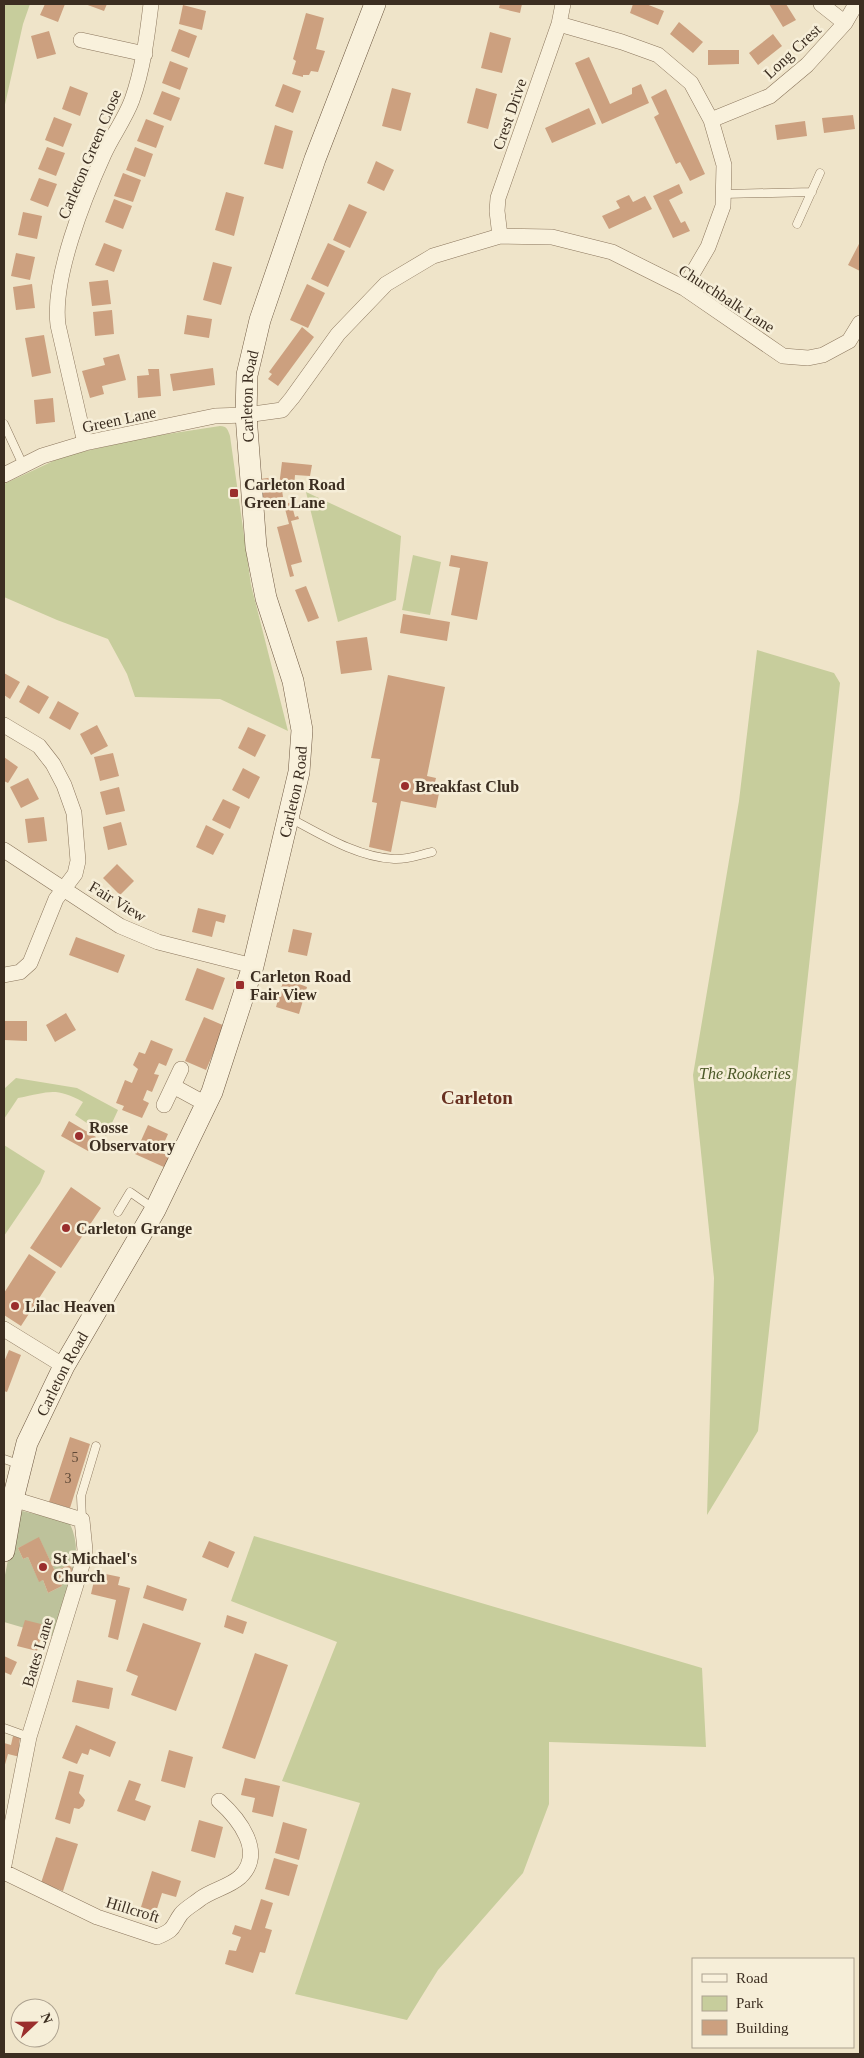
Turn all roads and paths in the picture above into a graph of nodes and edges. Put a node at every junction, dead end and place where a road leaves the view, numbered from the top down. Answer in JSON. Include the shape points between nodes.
{"nodes":[{"id":1,"x":151,"y":4,"type":"edge"},
{"id":2,"x":375,"y":4,"type":"edge"},
{"id":3,"x":563,"y":4,"type":"edge"},
{"id":4,"x":821,"y":4,"type":"edge"},
{"id":5,"x":856,"y":4,"type":"edge"},
{"id":6,"x":845,"y":23,"type":"junction"},
{"id":7,"x":559,"y":24,"type":"junction"},
{"id":8,"x":81,"y":40,"type":"dead end"},
{"id":9,"x":146,"y":54,"type":"junction"},
{"id":10,"x":711,"y":120,"type":"junction"},
{"id":11,"x":820,"y":173,"type":"dead end"},
{"id":12,"x":812,"y":192,"type":"junction"},
{"id":13,"x":724,"y":194,"type":"junction"},
{"id":14,"x":797,"y":224,"type":"dead end"},
{"id":15,"x":500,"y":236,"type":"junction"},
{"id":16,"x":684,"y":288,"type":"junction"},
{"id":17,"x":860,"y":323,"type":"edge"},
{"id":18,"x":246,"y":415,"type":"junction"},
{"id":19,"x":4,"y":424,"type":"edge"},
{"id":20,"x":85,"y":444,"type":"junction"},
{"id":21,"x":23,"y":465,"type":"junction"},
{"id":22,"x":4,"y":475,"type":"edge"},
{"id":23,"x":4,"y":725,"type":"edge"},
{"id":24,"x":288,"y":818,"type":"junction"},
{"id":25,"x":4,"y":850,"type":"edge"},
{"id":26,"x":432,"y":852,"type":"dead end"},
{"id":27,"x":64,"y":888,"type":"junction"},
{"id":28,"x":253,"y":966,"type":"junction"},
{"id":29,"x":4,"y":975,"type":"edge"},
{"id":30,"x":181,"y":1069,"type":"dead end"},
{"id":31,"x":173,"y":1086,"type":"junction"},
{"id":32,"x":206,"y":1104,"type":"junction"},
{"id":33,"x":164,"y":1105,"type":"dead end"},
{"id":34,"x":155,"y":1210,"type":"junction"},
{"id":35,"x":118,"y":1212,"type":"dead end"},
{"id":36,"x":4,"y":1329,"type":"edge"},
{"id":37,"x":64,"y":1366,"type":"junction"},
{"id":38,"x":96,"y":1446,"type":"dead end"},
{"id":39,"x":13,"y":1462,"type":"edge"},
{"id":40,"x":13,"y":1500,"type":"junction"},
{"id":41,"x":82,"y":1520,"type":"junction"},
{"id":42,"x":4,"y":1551,"type":"edge"},
{"id":43,"x":4,"y":1728,"type":"edge"},
{"id":44,"x":29,"y":1737,"type":"junction"},
{"id":45,"x":219,"y":1801,"type":"dead end"},
{"id":46,"x":4,"y":1865,"type":"edge"},
{"id":47,"x":4,"y":1872,"type":"edge"}],
"edges":[{"from":1,"to":9,"type":"street","name":"Carleton Green Close"},
{"from":2,"to":18,"type":"street","name":"Carleton Road","via":[[315,158],[260,320],[247,375]]},
{"from":3,"to":7,"type":"street","name":"Crest Drive"},
{"from":4,"to":6,"type":"street"},
{"from":5,"to":6,"type":"street","name":"Long Crest"},
{"from":6,"to":10,"type":"street","name":"Long Crest","via":[[807,65],[770,96]]},
{"from":7,"to":10,"type":"street","via":[[658,55],[690,83]]},
{"from":7,"to":15,"type":"street","name":"Crest Drive","via":[[498,198]]},
{"from":8,"to":9,"type":"street"},
{"from":9,"to":20,"type":"street","name":"Carleton Green Close","via":[[131,102],[104,154],[83,205],[67,255],[56,309]]},
{"from":10,"to":13,"type":"street","via":[[724,165]]},
{"from":11,"to":12,"type":"lane"},
{"from":12,"to":13,"type":"lane"},
{"from":12,"to":14,"type":"lane"},
{"from":13,"to":16,"type":"street","via":[[724,206],[708,247]]},
{"from":15,"to":16,"type":"street","name":"Churchbalk Lane","via":[[552,237],[612,252]]},
{"from":15,"to":18,"type":"street","name":"Churchbalk Lane","via":[[433,256],[386,284],[338,334],[282,410]]},
{"from":16,"to":17,"type":"street","name":"Churchbalk Lane","via":[[783,356],[823,356],[849,341]]},
{"from":18,"to":20,"type":"street","name":"Green Lane","via":[[215,416]]},
{"from":18,"to":24,"type":"street","name":"Carleton Road","via":[[256,547],[266,598],[293,681],[302,730],[299,772]]},
{"from":19,"to":21,"type":"lane"},
{"from":20,"to":21,"type":"street","name":"Green Lane"},
{"from":21,"to":22,"type":"street","name":"Green Lane"},
{"from":23,"to":27,"type":"street","via":[[39,746],[64,785],[74,813],[78,861],[75,874]]},
{"from":24,"to":26,"type":"lane","via":[[333,841],[378,856],[394,859]]},
{"from":24,"to":28,"type":"street","name":"Carleton Road"},
{"from":25,"to":27,"type":"street","name":"Fair View"},
{"from":27,"to":28,"type":"street","name":"Fair View","via":[[120,926],[158,942]]},
{"from":27,"to":29,"type":"street","via":[[56,899],[30,963],[20,972]]},
{"from":28,"to":32,"type":"street","name":"Carleton Road"},
{"from":30,"to":31,"type":"street"},
{"from":31,"to":32,"type":"street"},
{"from":31,"to":33,"type":"street"},
{"from":32,"to":34,"type":"street","name":"Carleton Road"},
{"from":34,"to":35,"type":"lane","via":[[130,1192]]},
{"from":34,"to":37,"type":"street","name":"Carleton Road"},
{"from":36,"to":37,"type":"street"},
{"from":37,"to":39,"type":"street","name":"Carleton Road","via":[[28,1443]]},
{"from":38,"to":41,"type":"lane","via":[[81,1496]]},
{"from":39,"to":40,"type":"street","name":"Carleton Road"},
{"from":40,"to":41,"type":"street"},
{"from":40,"to":42,"type":"street","name":"Carleton Road"},
{"from":41,"to":44,"type":"street","name":"Bates Lane","via":[[85,1550],[82,1565]]},
{"from":43,"to":44,"type":"lane"},
{"from":44,"to":46,"type":"street","name":"Bates Lane"},
{"from":45,"to":47,"type":"street","name":"Hillcroft","via":[[235,1816],[249,1840],[246,1869],[240,1877],[210,1891],[182,1913],[175,1926],[157,1937],[97,1917]]}]}
